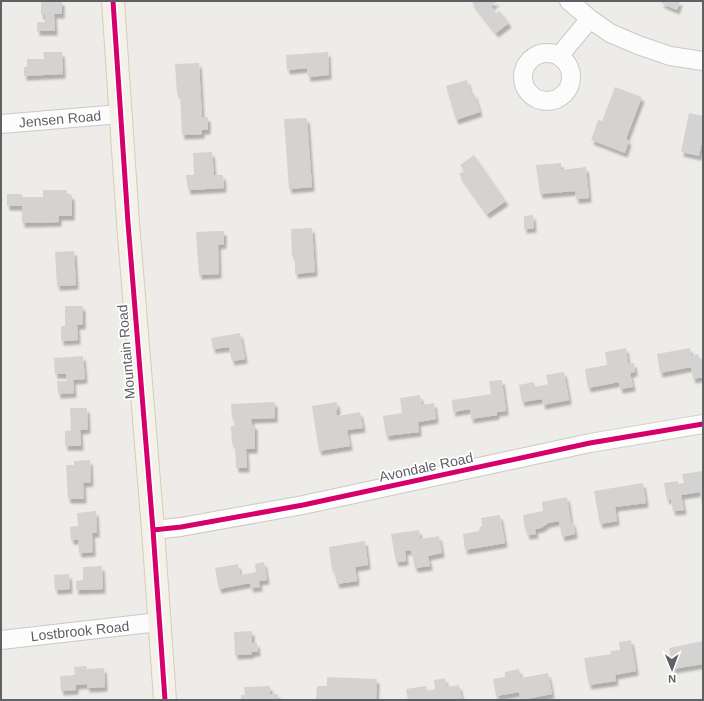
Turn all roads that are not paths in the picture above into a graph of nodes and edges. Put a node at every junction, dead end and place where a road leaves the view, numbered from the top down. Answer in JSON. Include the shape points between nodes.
{"nodes":[{"id":1,"x":113,"y":1,"type":"edge"},
{"id":2,"x":569,"y":1,"type":"edge"},
{"id":3,"x":590,"y":20,"type":"junction"},
{"id":4,"x":559,"y":56,"type":"dead end"},
{"id":5,"x":703,"y":61,"type":"edge"},
{"id":6,"x":120,"y":114,"type":"junction"},
{"id":7,"x":1,"y":124,"type":"edge"},
{"id":8,"x":703,"y":424,"type":"edge"},
{"id":9,"x":153,"y":530,"type":"junction"},
{"id":10,"x":159,"y":622,"type":"junction"},
{"id":11,"x":1,"y":640,"type":"edge"},
{"id":12,"x":165,"y":700,"type":"edge"}],
"edges":[{"from":1,"to":6,"type":"main road","name":"Mountain Road"},
{"from":2,"to":3,"type":"street"},
{"from":3,"to":4,"type":"street"},
{"from":3,"to":5,"type":"street","via":[[610,33],[638,45],[670,56]]},
{"from":6,"to":7,"type":"street","name":"Jensen Road"},
{"from":6,"to":9,"type":"main road","name":"Mountain Road"},
{"from":8,"to":9,"type":"street","name":"Avondale Road","via":[[590,443],[303,505]]},
{"from":9,"to":10,"type":"main road","name":"Mountain Road"},
{"from":10,"to":11,"type":"street","name":"Lostbrook Road"},
{"from":10,"to":12,"type":"main road","name":"Mountain Road"}]}
